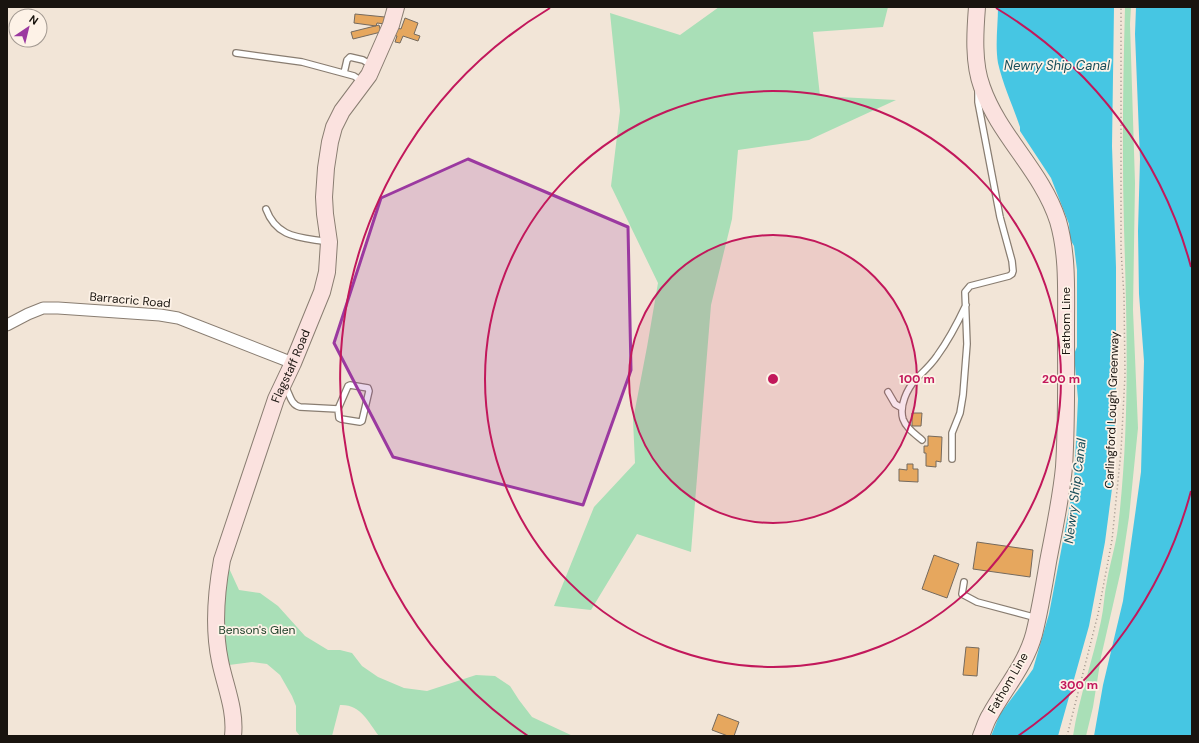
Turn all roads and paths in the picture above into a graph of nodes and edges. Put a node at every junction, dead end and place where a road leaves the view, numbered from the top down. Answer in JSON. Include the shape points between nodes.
{"nodes":[{"id":1,"x":396,"y":7,"type":"edge"},
{"id":2,"x":977,"y":7,"type":"edge"},
{"id":3,"x":1121,"y":7,"type":"edge"},
{"id":4,"x":236,"y":53,"type":"dead end"},
{"id":5,"x":373,"y":66,"type":"junction"},
{"id":6,"x":344,"y":73,"type":"junction"},
{"id":7,"x":363,"y":82,"type":"junction"},
{"id":8,"x":981,"y":85,"type":"junction"},
{"id":9,"x":266,"y":209,"type":"dead end"},
{"id":10,"x":329,"y":242,"type":"junction"},
{"id":11,"x":966,"y":305,"type":"junction"},
{"id":12,"x":7,"y":325,"type":"edge"},
{"id":13,"x":293,"y":363,"type":"junction"},
{"id":14,"x":283,"y":385,"type":"junction"},
{"id":15,"x":888,"y":392,"type":"dead end"},
{"id":16,"x":902,"y":408,"type":"junction"},
{"id":17,"x":338,"y":409,"type":"junction"},
{"id":18,"x":922,"y":440,"type":"dead end"},
{"id":19,"x":952,"y":459,"type":"dead end"},
{"id":20,"x":964,"y":582,"type":"dead end"},
{"id":21,"x":1037,"y":618,"type":"junction"},
{"id":22,"x":234,"y":736,"type":"edge"},
{"id":23,"x":981,"y":736,"type":"edge"},
{"id":24,"x":1067,"y":736,"type":"edge"}],
"edges":[{"from":1,"to":5,"type":"street","name":"Flagstaff Road"},
{"from":2,"to":8,"type":"street","name":"Fathom Line","via":[[975,42]]},
{"from":3,"to":24,"type":"path","name":"Carlingford Lough Greenway","via":[[1121,250],[1125,375],[1120,459],[1112,540],[1098,614]]},
{"from":4,"to":6,"type":"lane","via":[[302,62]]},
{"from":5,"to":6,"type":"lane","via":[[350,57]]},
{"from":5,"to":7,"type":"street","name":"Flagstaff Road"},
{"from":6,"to":7,"type":"lane"},
{"from":7,"to":10,"type":"street","name":"Flagstaff Road","via":[[342,111],[330,142],[324,197]]},
{"from":8,"to":11,"type":"lane","via":[[978,102],[1013,271],[1008,276],[970,286],[966,292]]},
{"from":8,"to":21,"type":"street","name":"Fathom Line","via":[[995,116],[1044,188],[1058,221],[1064,250],[1067,288],[1064,468]]},
{"from":9,"to":10,"type":"lane","via":[[276,228],[290,235]]},
{"from":10,"to":13,"type":"street","name":"Flagstaff Road","via":[[324,285]]},
{"from":11,"to":16,"type":"lane","via":[[937,356],[914,381]]},
{"from":11,"to":19,"type":"lane","via":[[967,344],[963,395],[960,413],[952,433]]},
{"from":12,"to":13,"type":"street","name":"Barracric Road","via":[[43,308],[160,315],[178,318]]},
{"from":13,"to":14,"type":"street","name":"Flagstaff Road"},
{"from":14,"to":17,"type":"lane","via":[[295,406]]},
{"from":14,"to":22,"type":"street","name":"Flagstaff Road","via":[[276,399],[222,560],[218,583],[216,640],[233,715]]},
{"from":15,"to":16,"type":"lane","via":[[895,404]]},
{"from":16,"to":18,"type":"lane","via":[[904,420]]},
{"from":17,"to":17,"type":"lane","via":[[348,386],[368,388],[362,421],[341,419]]},
{"from":20,"to":21,"type":"lane","via":[[962,594],[977,602]]},
{"from":21,"to":23,"type":"street","name":"Fathom Line","via":[[1034,635],[1023,662],[989,717]]}]}
